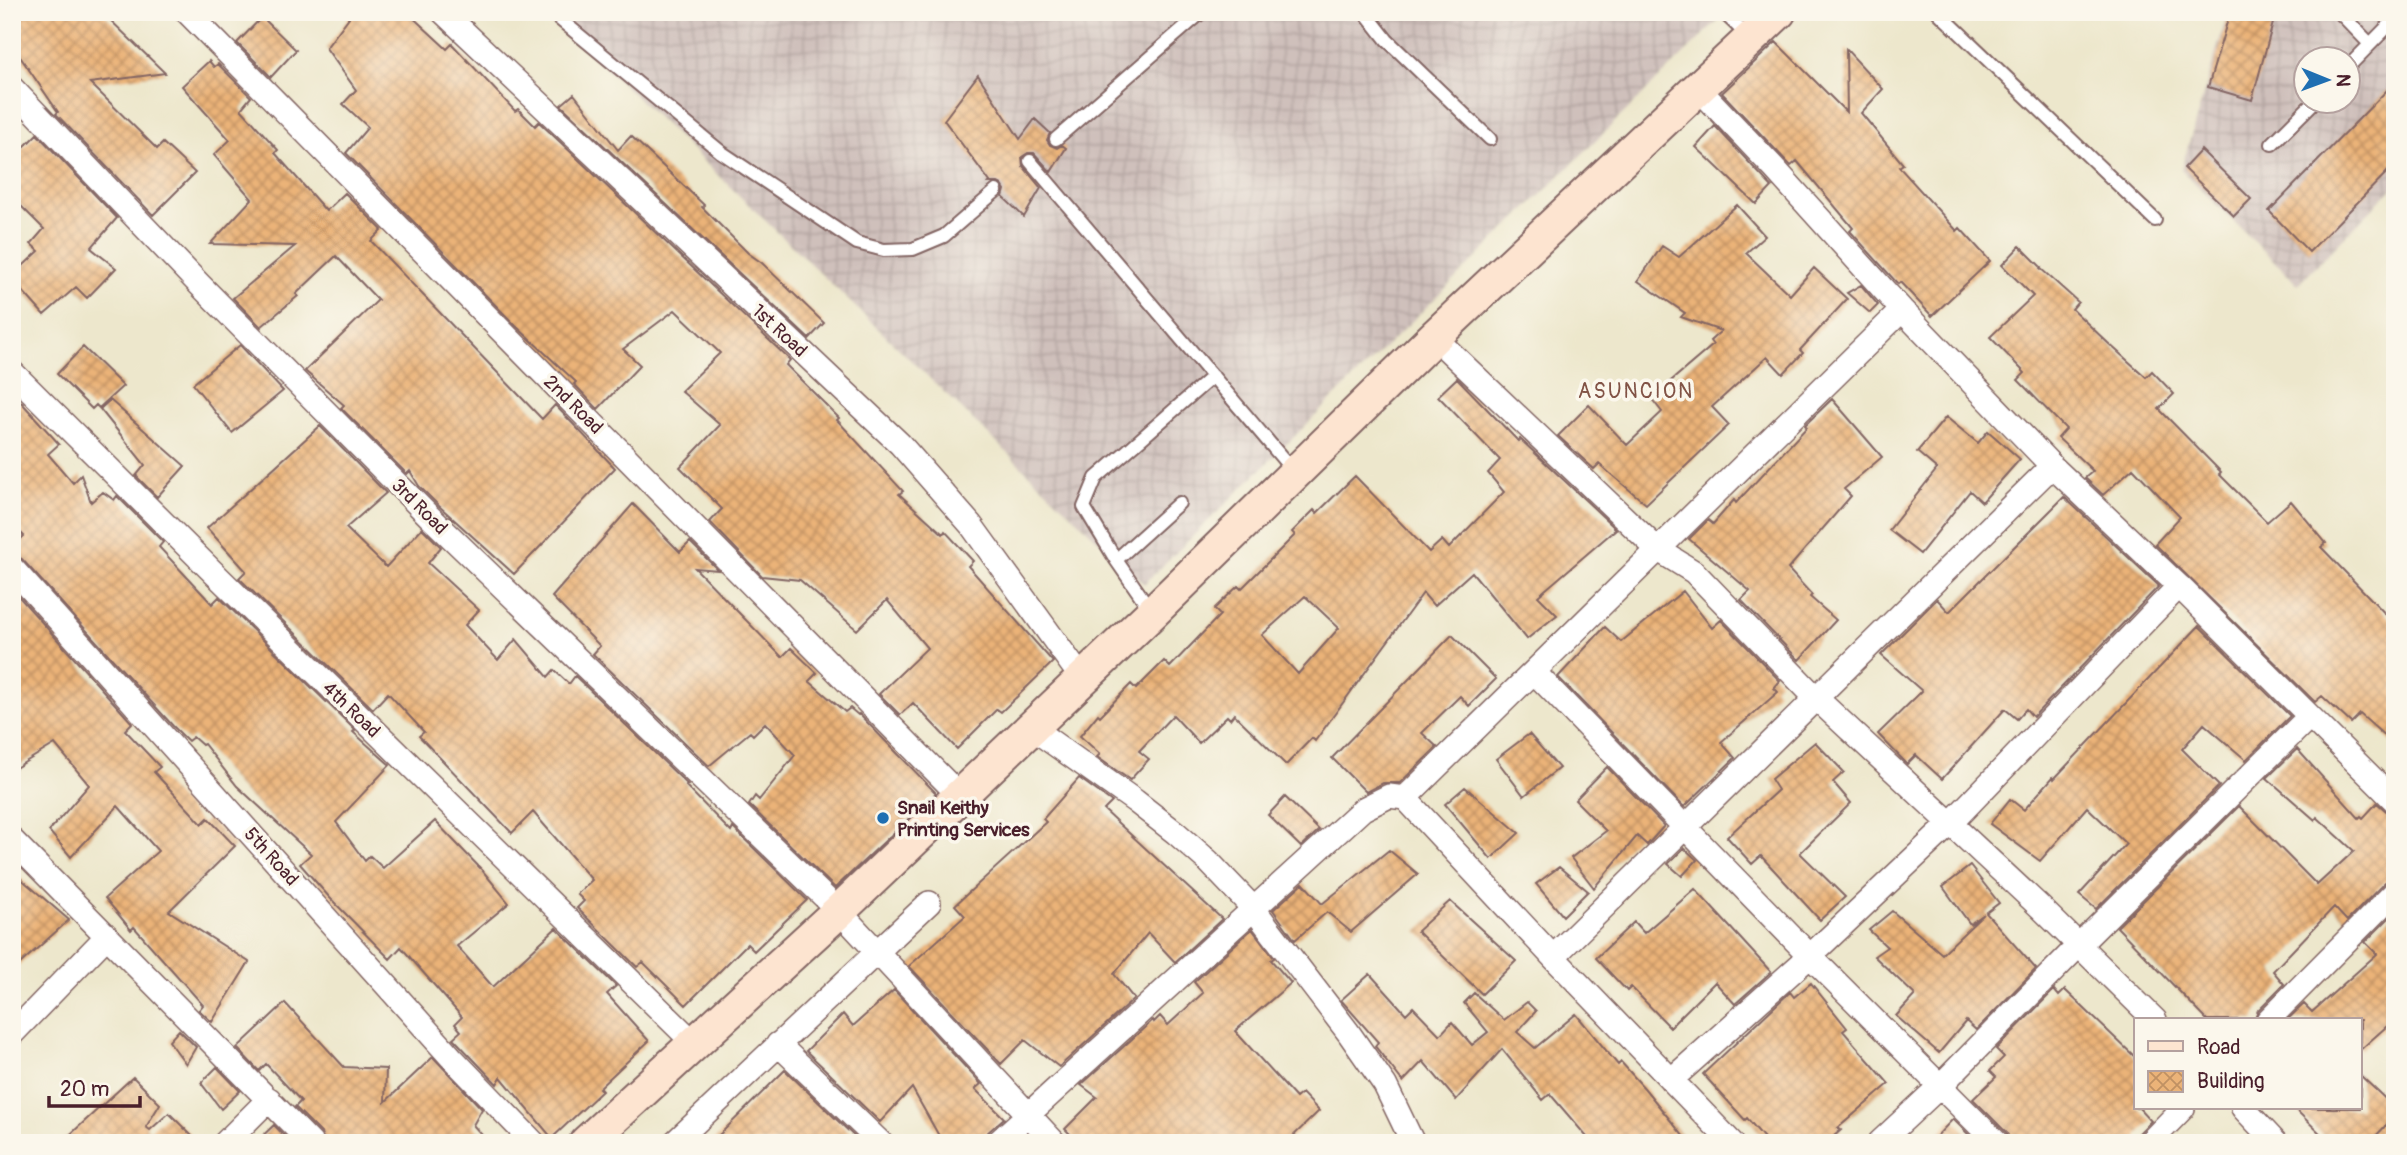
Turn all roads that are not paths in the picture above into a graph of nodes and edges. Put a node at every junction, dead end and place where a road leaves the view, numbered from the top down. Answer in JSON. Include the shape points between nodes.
{"nodes":[{"id":1,"x":187,"y":12,"type":"edge"},
{"id":2,"x":443,"y":12,"type":"edge"},
{"id":3,"x":551,"y":12,"type":"edge"},
{"id":4,"x":1202,"y":12,"type":"edge"},
{"id":5,"x":1365,"y":12,"type":"edge"},
{"id":6,"x":1723,"y":12,"type":"edge"},
{"id":7,"x":1779,"y":12,"type":"edge"},
{"id":8,"x":1938,"y":12,"type":"edge"},
{"id":9,"x":2339,"y":12,"type":"edge"},
{"id":10,"x":2395,"y":19,"type":"edge"},
{"id":11,"x":1750,"y":38,"type":"junction"},
{"id":12,"x":2370,"y":44,"type":"junction"},
{"id":13,"x":2362,"y":52,"type":"edge"},
{"id":14,"x":12,"y":88,"type":"edge"},
{"id":15,"x":1698,"y":88,"type":"junction"},
{"id":16,"x":2300,"y":116,"type":"edge"},
{"id":17,"x":1056,"y":139,"type":"dead end"},
{"id":18,"x":1490,"y":139,"type":"dead end"},
{"id":19,"x":2272,"y":144,"type":"dead end"},
{"id":20,"x":1030,"y":161,"type":"dead end"},
{"id":21,"x":996,"y":191,"type":"dead end"},
{"id":22,"x":2155,"y":220,"type":"dead end"},
{"id":23,"x":1902,"y":310,"type":"junction"},
{"id":24,"x":1434,"y":337,"type":"junction"},
{"id":25,"x":12,"y":372,"type":"edge"},
{"id":26,"x":1213,"y":376,"type":"junction"},
{"id":27,"x":2052,"y":466,"type":"junction"},
{"id":28,"x":1295,"y":473,"type":"junction"},
{"id":29,"x":1179,"y":503,"type":"dead end"},
{"id":30,"x":1657,"y":549,"type":"junction"},
{"id":31,"x":1116,"y":560,"type":"junction"},
{"id":32,"x":12,"y":568,"type":"edge"},
{"id":33,"x":2179,"y":586,"type":"junction"},
{"id":34,"x":1153,"y":612,"type":"junction"},
{"id":35,"x":1534,"y":672,"type":"junction"},
{"id":36,"x":1083,"y":680,"type":"junction"},
{"id":37,"x":1816,"y":698,"type":"junction"},
{"id":38,"x":2309,"y":717,"type":"junction"},
{"id":39,"x":1032,"y":728,"type":"junction"},
{"id":40,"x":960,"y":796,"type":"junction"},
{"id":41,"x":1405,"y":798,"type":"junction"},
{"id":42,"x":2395,"y":802,"type":"edge"},
{"id":43,"x":1950,"y":824,"type":"junction"},
{"id":44,"x":1685,"y":827,"type":"junction"},
{"id":45,"x":12,"y":840,"type":"edge"},
{"id":46,"x":2395,"y":892,"type":"edge"},
{"id":47,"x":929,"y":903,"type":"dead end"},
{"id":48,"x":1253,"y":908,"type":"junction"},
{"id":49,"x":839,"y":911,"type":"junction"},
{"id":50,"x":107,"y":936,"type":"junction"},
{"id":51,"x":2078,"y":946,"type":"junction"},
{"id":52,"x":876,"y":951,"type":"junction"},
{"id":53,"x":1810,"y":956,"type":"junction"},
{"id":54,"x":1553,"y":957,"type":"junction"},
{"id":55,"x":2153,"y":1018,"type":"edge"},
{"id":56,"x":2270,"y":1018,"type":"edge"},
{"id":57,"x":12,"y":1034,"type":"edge"},
{"id":58,"x":695,"y":1044,"type":"junction"},
{"id":59,"x":778,"y":1044,"type":"junction"},
{"id":60,"x":1671,"y":1080,"type":"junction"},
{"id":61,"x":1939,"y":1087,"type":"junction"},
{"id":62,"x":269,"y":1099,"type":"junction"},
{"id":63,"x":2181,"y":1110,"type":"edge"},
{"id":64,"x":2245,"y":1110,"type":"edge"},
{"id":65,"x":1027,"y":1114,"type":"junction"},
{"id":66,"x":225,"y":1143,"type":"edge"},
{"id":67,"x":311,"y":1143,"type":"edge"},
{"id":68,"x":534,"y":1143,"type":"edge"},
{"id":69,"x":586,"y":1143,"type":"edge"},
{"id":70,"x":674,"y":1143,"type":"edge"},
{"id":71,"x":881,"y":1143,"type":"edge"},
{"id":72,"x":997,"y":1143,"type":"edge"},
{"id":73,"x":1055,"y":1143,"type":"edge"},
{"id":74,"x":1413,"y":1143,"type":"edge"},
{"id":75,"x":1732,"y":1143,"type":"edge"},
{"id":76,"x":1879,"y":1143,"type":"edge"},
{"id":77,"x":1997,"y":1143,"type":"edge"},
{"id":78,"x":2149,"y":1143,"type":"edge"},
{"id":79,"x":2276,"y":1143,"type":"edge"}],
"edges":[{"from":1,"to":40,"type":"street","name":"2nd Road"},
{"from":2,"to":36,"type":"street","name":"1st Road","via":[[900,444],[971,525]]},
{"from":3,"to":21,"type":"lane","via":[[721,152],[857,243],[884,250],[913,249],[944,236]]},
{"from":4,"to":17,"type":"lane"},
{"from":5,"to":18,"type":"lane","via":[[1387,40]]},
{"from":6,"to":11,"type":"lane"},
{"from":7,"to":11,"type":"main road"},
{"from":8,"to":22,"type":"lane"},
{"from":9,"to":12,"type":"lane"},
{"from":10,"to":12,"type":"lane"},
{"from":11,"to":15,"type":"main road"},
{"from":12,"to":13,"type":"lane"},
{"from":14,"to":49,"type":"street","name":"3rd Road","via":[[429,516]]},
{"from":15,"to":23,"type":"street"},
{"from":15,"to":24,"type":"main road"},
{"from":16,"to":19,"type":"lane"},
{"from":20,"to":26,"type":"lane"},
{"from":23,"to":27,"type":"street"},
{"from":23,"to":30,"type":"street"},
{"from":24,"to":28,"type":"main road"},
{"from":24,"to":30,"type":"street"},
{"from":25,"to":58,"type":"street","name":"4th Road"},
{"from":26,"to":28,"type":"lane"},
{"from":26,"to":31,"type":"lane","via":[[1096,478],[1084,507]]},
{"from":27,"to":33,"type":"street"},
{"from":27,"to":37,"type":"street"},
{"from":28,"to":34,"type":"main road"},
{"from":29,"to":31,"type":"lane"},
{"from":30,"to":35,"type":"street"},
{"from":30,"to":37,"type":"street","via":[[1694,572]]},
{"from":31,"to":34,"type":"lane"},
{"from":32,"to":68,"type":"street","name":"5th Road","via":[[451,1057]]},
{"from":33,"to":38,"type":"street"},
{"from":33,"to":43,"type":"street"},
{"from":34,"to":36,"type":"main road"},
{"from":35,"to":41,"type":"street"},
{"from":35,"to":44,"type":"street"},
{"from":36,"to":39,"type":"main road"},
{"from":37,"to":43,"type":"street"},
{"from":37,"to":44,"type":"street"},
{"from":38,"to":42,"type":"street"},
{"from":38,"to":51,"type":"street"},
{"from":39,"to":40,"type":"main road"},
{"from":39,"to":48,"type":"street","via":[[1176,834]]},
{"from":40,"to":49,"type":"main road"},
{"from":41,"to":48,"type":"street","via":[[1389,796],[1363,809]]},
{"from":41,"to":54,"type":"street"},
{"from":43,"to":51,"type":"street"},
{"from":43,"to":53,"type":"street"},
{"from":44,"to":53,"type":"street"},
{"from":44,"to":54,"type":"street"},
{"from":45,"to":50,"type":"street"},
{"from":46,"to":56,"type":"street"},
{"from":47,"to":52,"type":"street"},
{"from":48,"to":65,"type":"street"},
{"from":48,"to":74,"type":"street","via":[[1349,1032],[1385,1085]]},
{"from":49,"to":52,"type":"street","name":"3rd Road"},
{"from":49,"to":58,"type":"main road"},
{"from":50,"to":57,"type":"street"},
{"from":50,"to":62,"type":"street"},
{"from":51,"to":55,"type":"street"},
{"from":51,"to":61,"type":"street"},
{"from":52,"to":59,"type":"street"},
{"from":52,"to":65,"type":"street","name":"3rd Road"},
{"from":53,"to":60,"type":"street"},
{"from":53,"to":61,"type":"street"},
{"from":54,"to":60,"type":"street"},
{"from":58,"to":69,"type":"main road"},
{"from":59,"to":70,"type":"street"},
{"from":59,"to":71,"type":"street"},
{"from":60,"to":75,"type":"street"},
{"from":61,"to":76,"type":"street"},
{"from":61,"to":77,"type":"street"},
{"from":62,"to":66,"type":"street"},
{"from":62,"to":67,"type":"street"},
{"from":63,"to":78,"type":"street"},
{"from":64,"to":79,"type":"street"},
{"from":65,"to":72,"type":"street"},
{"from":65,"to":73,"type":"street","name":"3rd Road"}]}
